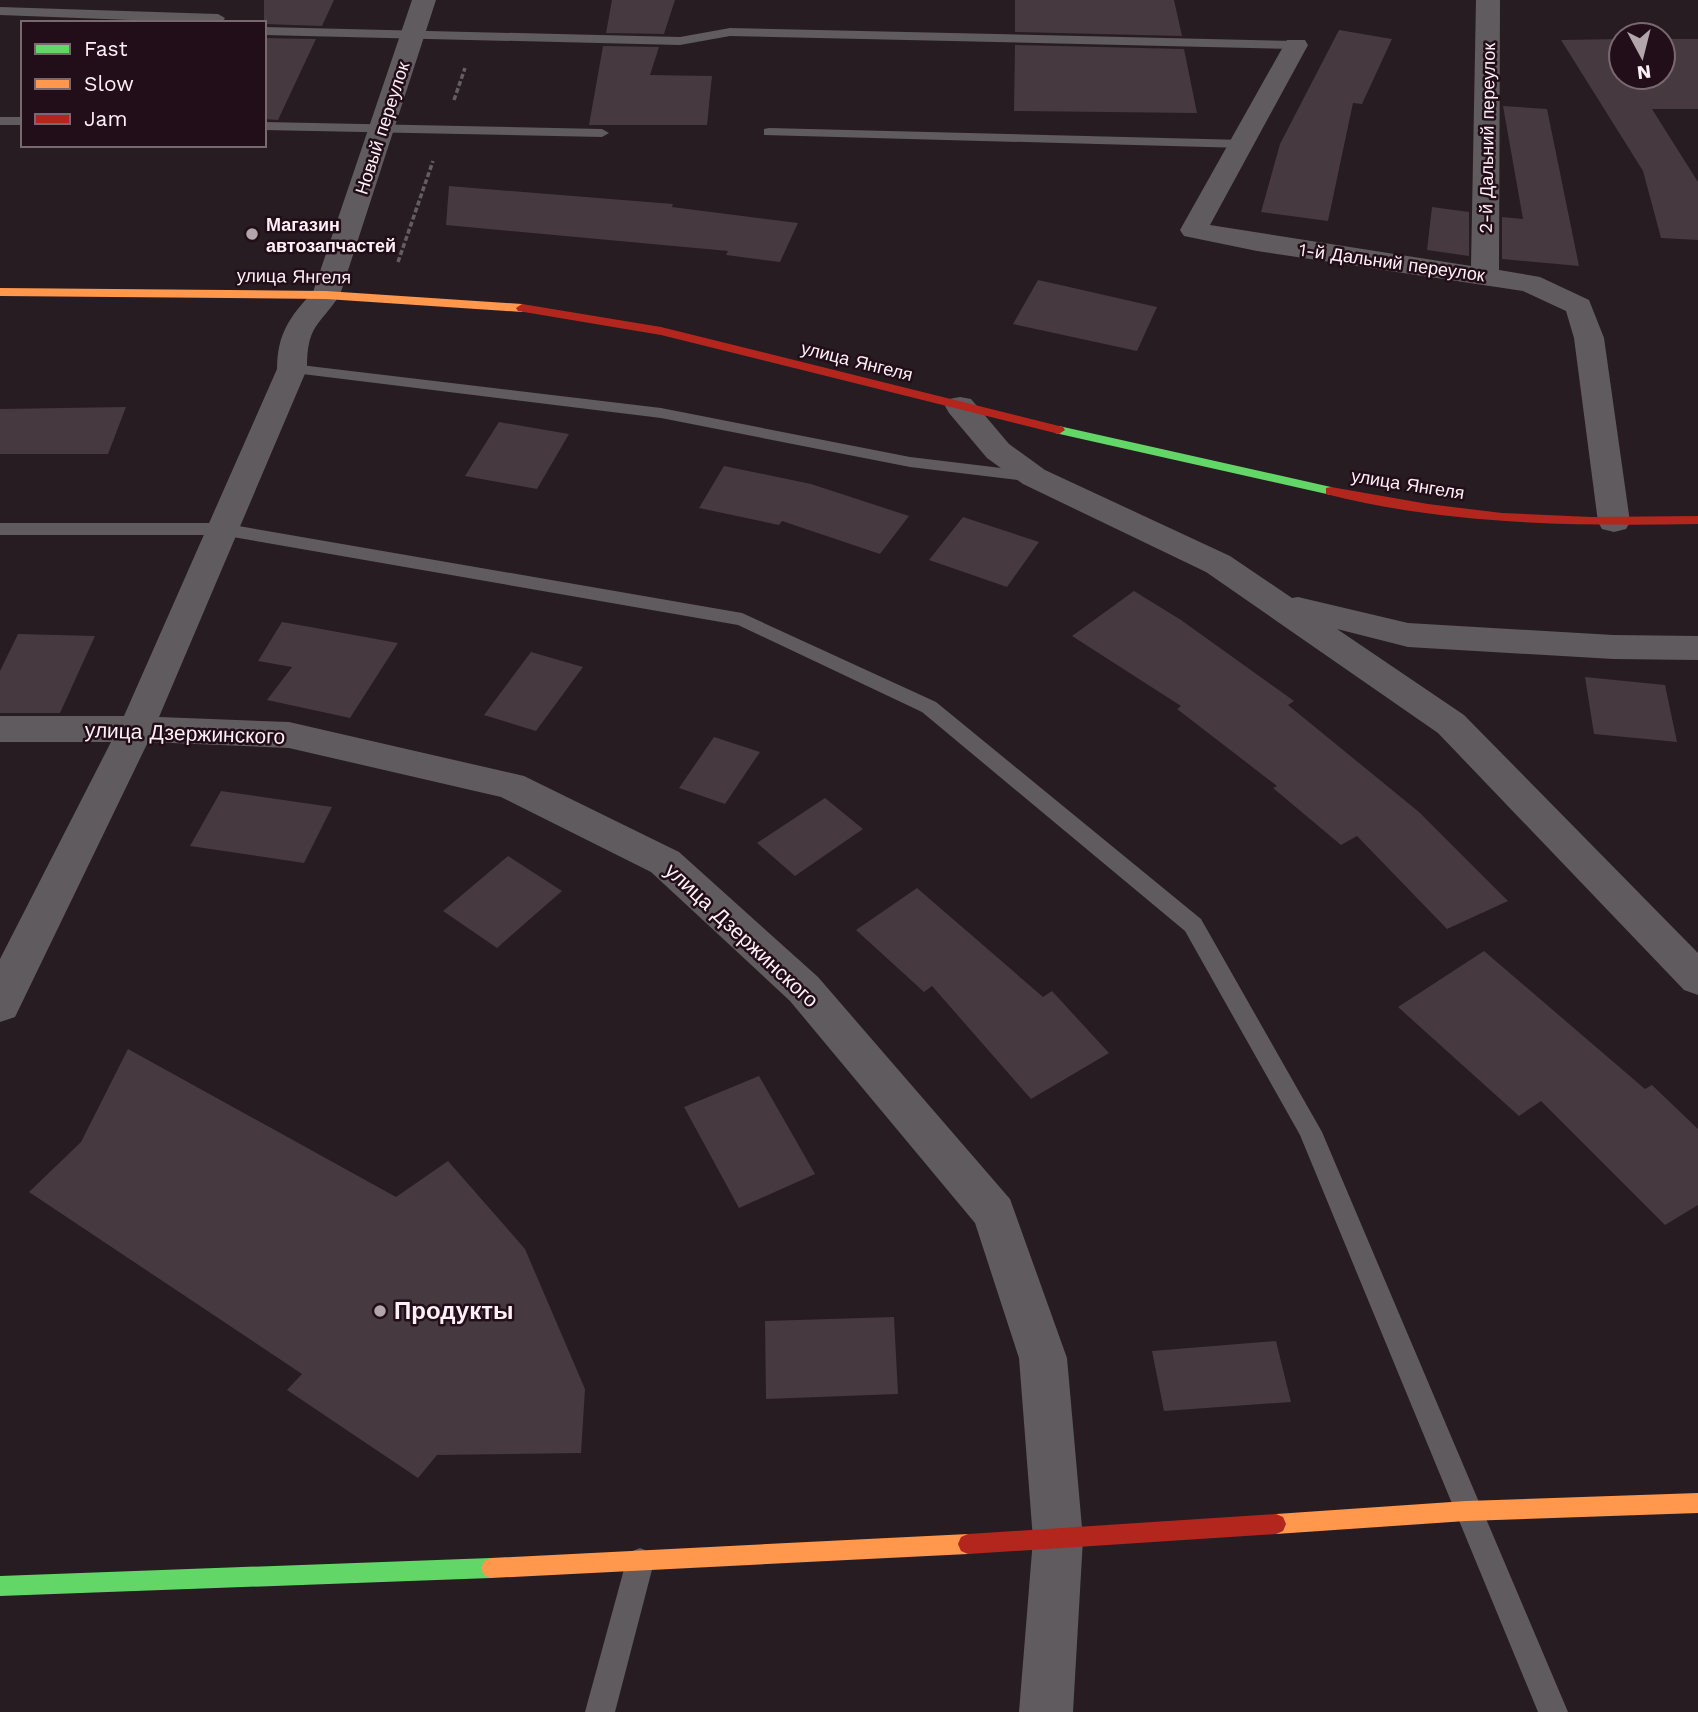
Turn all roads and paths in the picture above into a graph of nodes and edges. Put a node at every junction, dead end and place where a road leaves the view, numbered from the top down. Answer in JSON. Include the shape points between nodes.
{"nodes":[{"id":1,"x":424,"y":0,"type":"edge"},
{"id":2,"x":1488,"y":0,"type":"edge"},
{"id":3,"x":0,"y":11,"type":"edge"},
{"id":4,"x":216,"y":21,"type":"edge"},
{"id":5,"x":266,"y":31,"type":"edge"},
{"id":6,"x":413,"y":33,"type":"junction"},
{"id":7,"x":1296,"y":45,"type":"joint"},
{"id":8,"x":0,"y":121,"type":"edge"},
{"id":9,"x":21,"y":121,"type":"edge"},
{"id":10,"x":266,"y":126,"type":"edge"},
{"id":11,"x":382,"y":128,"type":"junction"},
{"id":12,"x":769,"y":132,"type":"dead end"},
{"id":13,"x":602,"y":133,"type":"dead end"},
{"id":14,"x":1244,"y":144,"type":"junction"},
{"id":15,"x":1485,"y":275,"type":"junction"},
{"id":16,"x":0,"y":292,"type":"edge"},
{"id":17,"x":326,"y":295,"type":"junction"},
{"id":18,"x":292,"y":369,"type":"junction"},
{"id":19,"x":960,"y":406,"type":"junction"},
{"id":20,"x":1034,"y":477,"type":"junction"},
{"id":21,"x":1698,"y":520,"type":"edge"},
{"id":22,"x":1614,"y":522,"type":"junction"},
{"id":23,"x":0,"y":529,"type":"edge"},
{"id":24,"x":221,"y":529,"type":"junction"},
{"id":25,"x":1273,"y":602,"type":"junction"},
{"id":26,"x":1698,"y":648,"type":"edge"},
{"id":27,"x":0,"y":729,"type":"edge"},
{"id":28,"x":136,"y":729,"type":"junction"},
{"id":29,"x":7,"y":969,"type":"edge"},
{"id":30,"x":1698,"y":978,"type":"edge"},
{"id":31,"x":0,"y":1005,"type":"edge"},
{"id":32,"x":1698,"y":1503,"type":"edge"},
{"id":33,"x":1466,"y":1511,"type":"junction"},
{"id":34,"x":1058,"y":1539,"type":"junction"},
{"id":35,"x":640,"y":1562,"type":"junction"},
{"id":36,"x":0,"y":1586,"type":"edge"},
{"id":37,"x":600,"y":1712,"type":"edge"},
{"id":38,"x":1046,"y":1712,"type":"edge"},
{"id":39,"x":1553,"y":1712,"type":"edge"}],
"edges":[{"from":1,"to":6,"type":"street","name":"Новый переулок"},
{"from":2,"to":15,"type":"street","name":"2-й Дальний переулок"},
{"from":3,"to":4,"type":"lane"},
{"from":5,"to":6,"type":"lane"},
{"from":6,"to":7,"type":"lane","via":[[680,41],[730,32]]},
{"from":6,"to":11,"type":"street","name":"Новый переулок"},
{"from":7,"to":14,"type":"street","name":"1-й Дальний переулок"},
{"from":8,"to":9,"type":"lane"},
{"from":10,"to":11,"type":"lane"},
{"from":11,"to":13,"type":"lane"},
{"from":11,"to":17,"type":"street","name":"Новый переулок"},
{"from":12,"to":14,"type":"lane"},
{"from":14,"to":15,"type":"street","name":"1-й Дальний переулок","via":[[1194,230]]},
{"from":15,"to":22,"type":"street","name":"1-й Дальний переулок","via":[[1530,283],[1579,306],[1589,338]]},
{"from":16,"to":17,"type":"main road","name":"улица Янгеля"},
{"from":17,"to":18,"type":"street","via":[[296,328]]},
{"from":17,"to":19,"type":"main road","name":"улица Янгеля","via":[[541,310],[661,331]]},
{"from":18,"to":20,"type":"lane","via":[[661,413],[910,462]]},
{"from":18,"to":24,"type":"street"},
{"from":19,"to":20,"type":"street","via":[[998,451]]},
{"from":19,"to":22,"type":"main road","name":"улица Янгеля","via":[[1275,481],[1417,507],[1524,519]]},
{"from":20,"to":25,"type":"street","via":[[1218,564]]},
{"from":21,"to":22,"type":"main road","name":"улица Янгеля"},
{"from":23,"to":24,"type":"lane"},
{"from":24,"to":28,"type":"street"},
{"from":24,"to":33,"type":"lane","via":[[742,619],[929,707],[1193,925],[1310,1132]]},
{"from":25,"to":26,"type":"street","via":[[1408,635],[1613,648]]},
{"from":25,"to":30,"type":"street","via":[[1451,724]]},
{"from":27,"to":28,"type":"street","name":"улица Дзержинского"},
{"from":28,"to":29,"type":"street"},
{"from":28,"to":34,"type":"street","name":"улица Дзержинского","via":[[289,736],[510,786],[665,862],[804,989],[994,1213],[1043,1358]]},
{"from":29,"to":31,"type":"street"},
{"from":32,"to":33,"type":"main road"},
{"from":33,"to":34,"type":"main road"},
{"from":33,"to":39,"type":"lane"},
{"from":34,"to":35,"type":"main road"},
{"from":34,"to":38,"type":"street","name":"улица Дзержинского"},
{"from":35,"to":36,"type":"main road"},
{"from":35,"to":37,"type":"lane"}]}
